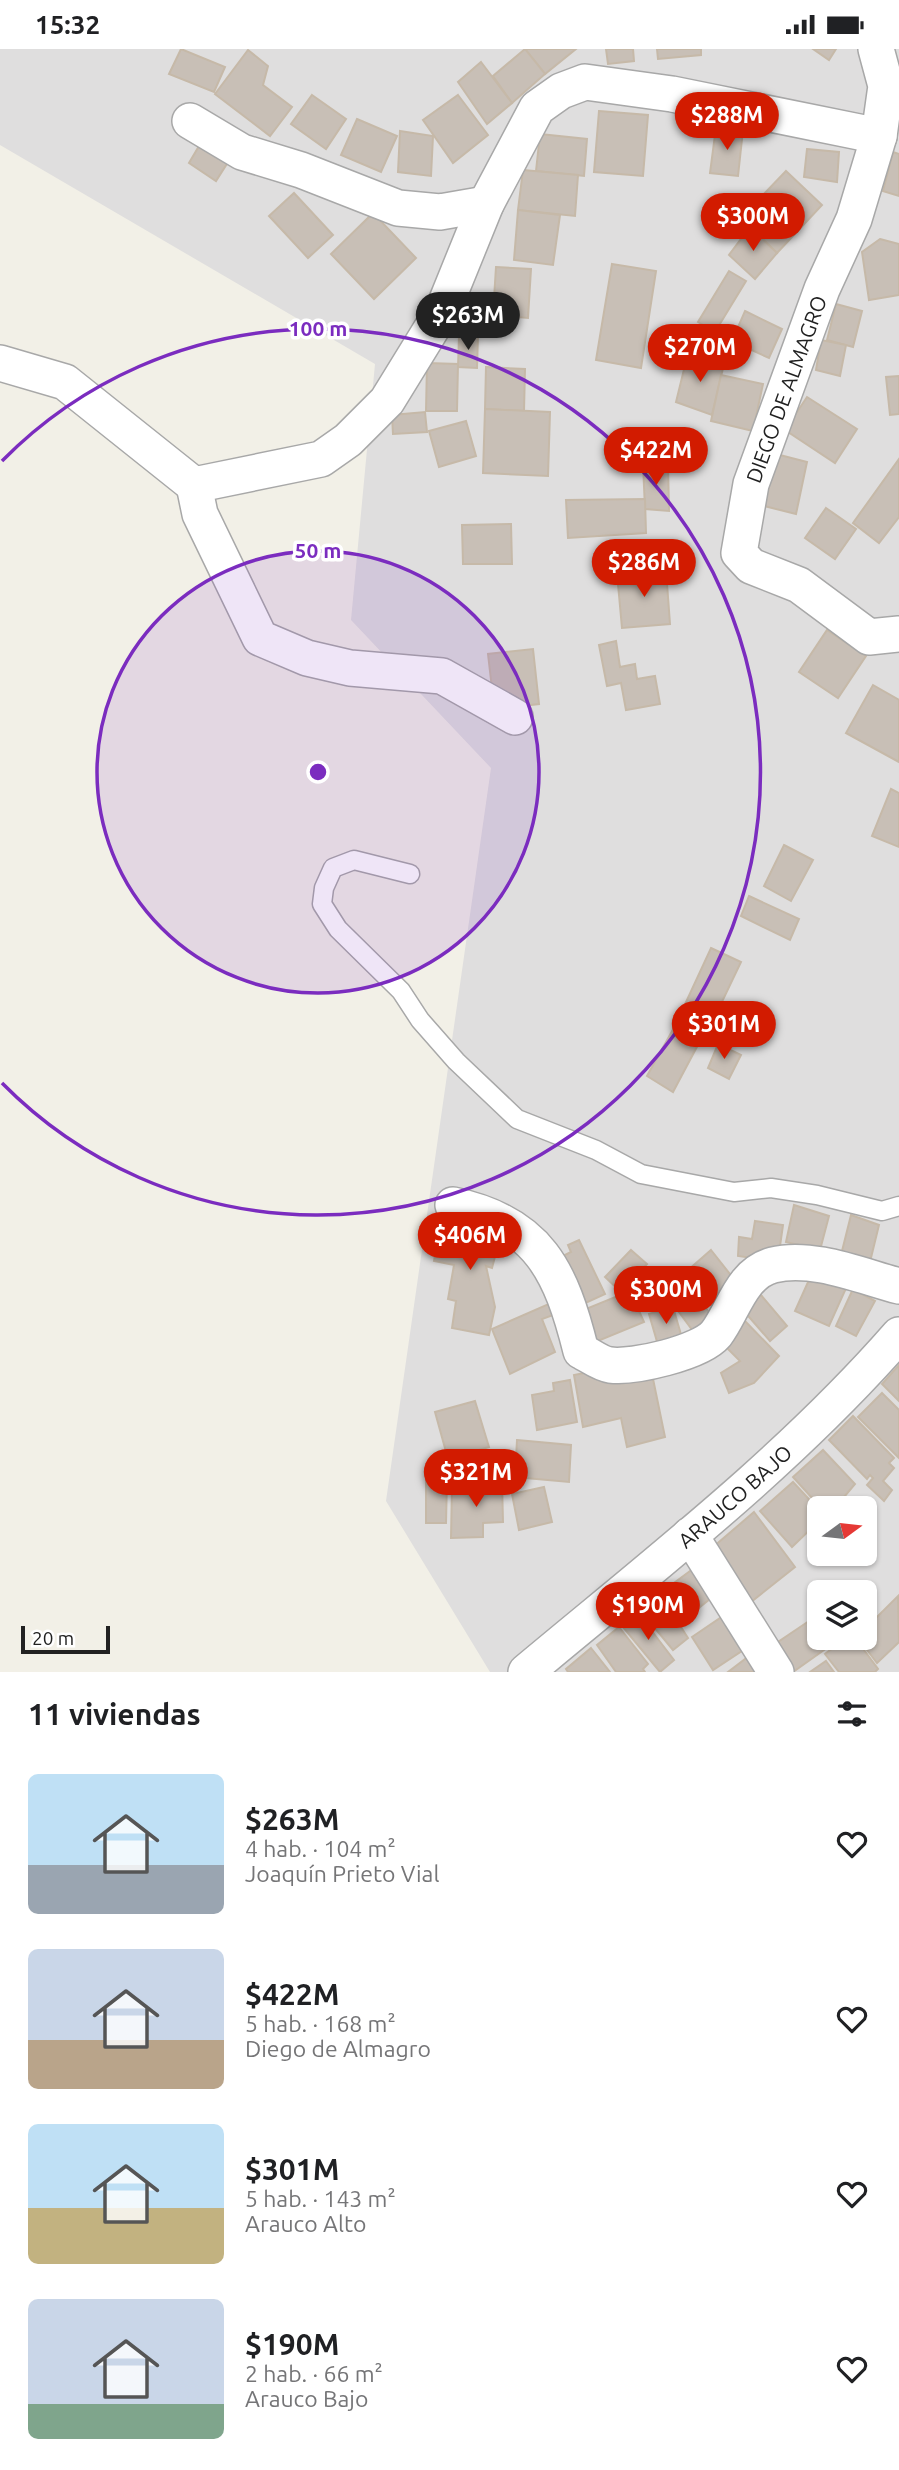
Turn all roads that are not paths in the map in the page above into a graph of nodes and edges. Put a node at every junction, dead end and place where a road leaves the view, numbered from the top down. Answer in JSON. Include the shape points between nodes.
{"nodes":[{"id":1,"x":876,"y":49,"type":"edge"},
{"id":2,"x":190,"y":121,"type":"dead end"},
{"id":3,"x":879,"y":136,"type":"junction"},
{"id":4,"x":486,"y":204,"type":"junction"},
{"id":5,"x":0,"y":363,"type":"edge"},
{"id":6,"x":194,"y":485,"type":"junction"},
{"id":7,"x":899,"y":634,"type":"edge"},
{"id":8,"x":515,"y":717,"type":"dead end"},
{"id":9,"x":410,"y":874,"type":"dead end"},
{"id":10,"x":453,"y":1205,"type":"dead end"},
{"id":11,"x":899,"y":1206,"type":"edge"},
{"id":12,"x":899,"y":1286,"type":"edge"},
{"id":13,"x":899,"y":1335,"type":"edge"},
{"id":14,"x":690,"y":1535,"type":"junction"},
{"id":15,"x":526,"y":1672,"type":"edge"},
{"id":16,"x":776,"y":1672,"type":"edge"}],
"edges":[{"from":1,"to":3,"type":"street","name":"DIEGO DE ALMAGRO","via":[[886,86]]},
{"from":2,"to":4,"type":"street","via":[[242,152],[398,208],[440,212]]},
{"from":3,"to":4,"type":"street","via":[[672,94],[585,82],[561,91],[537,109]]},
{"from":3,"to":7,"type":"street","name":"DIEGO DE ALMAGRO","via":[[854,219],[822,289],[751,484],[739,553],[751,566],[799,585],[869,638]]},
{"from":4,"to":6,"type":"street","via":[[443,310],[387,401],[348,440],[321,459]]},
{"from":5,"to":6,"type":"street","via":[[65,382]]},
{"from":6,"to":8,"type":"street","via":[[200,514],[260,638],[307,658],[351,668],[442,676]]},
{"from":9,"to":11,"type":"lane","via":[[354,860],[333,868],[322,904],[338,929],[401,991],[456,1061],[517,1119],[596,1150],[641,1174],[734,1192],[771,1188],[817,1195],[882,1211]]},
{"from":10,"to":12,"type":"street","via":[[503,1219],[533,1242],[559,1284],[581,1351],[609,1366],[664,1359],[696,1349],[715,1335],[745,1285],[770,1265],[801,1262]]},
{"from":13,"to":14,"type":"street","name":"ARAUCO BAJO","via":[[822,1419]]},
{"from":14,"to":15,"type":"street","name":"ARAUCO BAJO"},
{"from":14,"to":16,"type":"street"}]}
